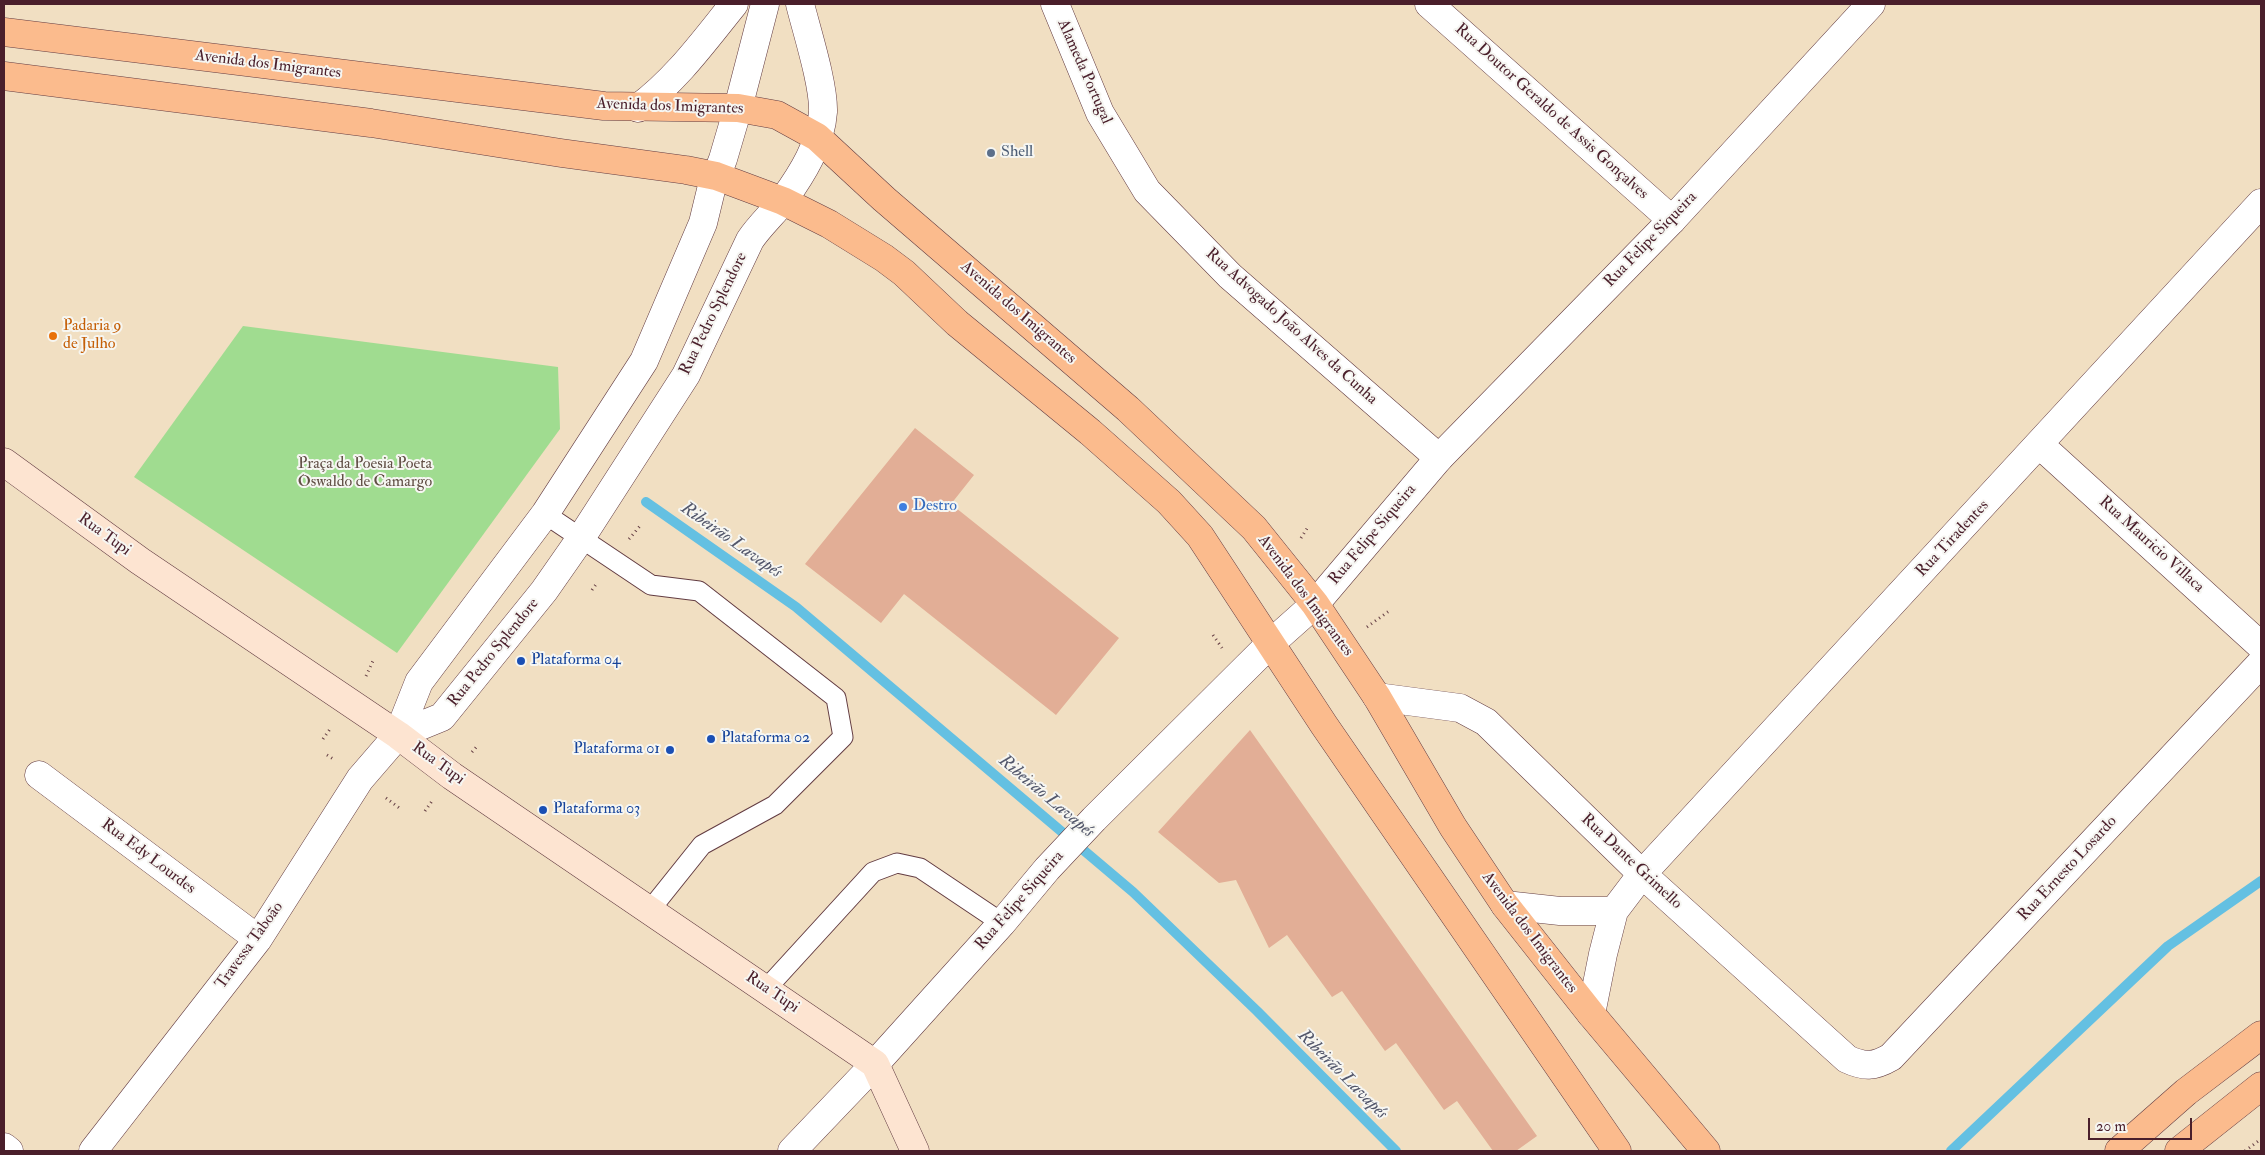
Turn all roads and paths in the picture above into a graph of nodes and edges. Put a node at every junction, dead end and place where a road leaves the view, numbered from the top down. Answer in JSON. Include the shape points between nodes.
{"nodes":[{"id":1,"x":734,"y":4,"type":"edge"},
{"id":2,"x":765,"y":4,"type":"edge"},
{"id":3,"x":800,"y":4,"type":"edge"},
{"id":4,"x":1054,"y":4,"type":"edge"},
{"id":5,"x":1429,"y":4,"type":"edge"},
{"id":6,"x":1871,"y":4,"type":"edge"},
{"id":7,"x":4,"y":32,"type":"edge"},
{"id":8,"x":4,"y":76,"type":"edge"},
{"id":9,"x":638,"y":108,"type":"junction"},
{"id":10,"x":738,"y":108,"type":"junction"},
{"id":11,"x":817,"y":137,"type":"junction"},
{"id":12,"x":716,"y":176,"type":"junction"},
{"id":13,"x":1147,"y":191,"type":"joint"},
{"id":14,"x":783,"y":201,"type":"junction"},
{"id":15,"x":2261,"y":203,"type":"edge"},
{"id":16,"x":1672,"y":220,"type":"junction"},
{"id":17,"x":2040,"y":445,"type":"junction"},
{"id":18,"x":1438,"y":458,"type":"junction"},
{"id":19,"x":4,"y":462,"type":"edge"},
{"id":20,"x":545,"y":514,"type":"junction"},
{"id":21,"x":581,"y":538,"type":"junction"},
{"id":22,"x":1315,"y":604,"type":"junction"},
{"id":23,"x":1270,"y":644,"type":"junction"},
{"id":24,"x":2261,"y":646,"type":"edge"},
{"id":25,"x":2261,"y":663,"type":"edge"},
{"id":26,"x":1377,"y":697,"type":"junction"},
{"id":27,"x":398,"y":735,"type":"junction"},
{"id":28,"x":39,"y":775,"type":"dead end"},
{"id":29,"x":1642,"y":874,"type":"junction"},
{"id":30,"x":1505,"y":905,"type":"junction"},
{"id":31,"x":650,"y":910,"type":"junction"},
{"id":32,"x":1614,"y":911,"type":"junction"},
{"id":33,"x":1002,"y":923,"type":"junction"},
{"id":34,"x":258,"y":939,"type":"junction"},
{"id":35,"x":766,"y":989,"type":"junction"},
{"id":36,"x":1591,"y":1014,"type":"junction"},
{"id":37,"x":2261,"y":1035,"type":"edge"},
{"id":38,"x":875,"y":1064,"type":"junction"},
{"id":39,"x":1869,"y":1066,"type":"joint"},
{"id":40,"x":2261,"y":1086,"type":"edge"},
{"id":41,"x":1684,"y":1127,"type":"junction"},
{"id":42,"x":2261,"y":1138,"type":"edge"},
{"id":43,"x":4,"y":1147,"type":"edge"},
{"id":44,"x":1611,"y":1147,"type":"edge"},
{"id":45,"x":9,"y":1151,"type":"edge"},
{"id":46,"x":93,"y":1151,"type":"edge"},
{"id":47,"x":792,"y":1151,"type":"edge"},
{"id":48,"x":916,"y":1151,"type":"edge"},
{"id":49,"x":1706,"y":1151,"type":"edge"},
{"id":50,"x":1722,"y":1151,"type":"edge"},
{"id":51,"x":2119,"y":1151,"type":"edge"},
{"id":52,"x":2179,"y":1151,"type":"edge"},
{"id":53,"x":2245,"y":1151,"type":"edge"}],
"edges":[{"from":1,"to":9,"type":"street","via":[[678,73]]},
{"from":2,"to":10,"type":"street"},
{"from":3,"to":11,"type":"street","name":"Rua Pedro Splendore","via":[[822,101],[823,113]]},
{"from":4,"to":13,"type":"street","name":"Alameda Portugal","via":[[1100,113]]},
{"from":5,"to":16,"type":"street","name":"Rua Doutor Geraldo de Assis Gonçalves"},
{"from":6,"to":16,"type":"street","name":"Rua Felipe Siqueira"},
{"from":7,"to":9,"type":"main road","name":"Avenida dos Imigrantes","via":[[537,99]]},
{"from":8,"to":12,"type":"main road","via":[[371,123]]},
{"from":9,"to":10,"type":"main road","name":"Avenida dos Imigrantes"},
{"from":10,"to":11,"type":"main road","name":"Avenida dos Imigrantes","via":[[777,115]]},
{"from":10,"to":12,"type":"street"},
{"from":11,"to":14,"type":"street","name":"Rua Pedro Splendore","via":[[809,159]]},
{"from":11,"to":22,"type":"main road","name":"Avenida dos Imigrantes","via":[[1128,409],[1254,528]]},
{"from":12,"to":14,"type":"main road"},
{"from":12,"to":20,"type":"street","via":[[702,223],[644,361]]},
{"from":13,"to":18,"type":"street","name":"Rua Advogado João Alves da Cunha","via":[[1230,276]]},
{"from":14,"to":21,"type":"street","name":"Rua Pedro Splendore","via":[[750,240],[686,375]]},
{"from":14,"to":23,"type":"main road","via":[[829,224],[904,273],[957,323],[1090,432],[1169,502],[1205,543]]},
{"from":15,"to":17,"type":"street","name":"Rua Tiradentes"},
{"from":16,"to":18,"type":"street","name":"Rua Felipe Siqueira"},
{"from":17,"to":24,"type":"street","name":"Rua Mauricio Villaca"},
{"from":17,"to":29,"type":"street","name":"Rua Tiradentes"},
{"from":18,"to":22,"type":"street","name":"Rua Felipe Siqueira"},
{"from":19,"to":27,"type":"main road","name":"Rua Tupi","via":[[140,561]]},
{"from":20,"to":21,"type":"lane"},
{"from":20,"to":27,"type":"street","via":[[419,682]]},
{"from":21,"to":27,"type":"street","name":"Rua Pedro Splendore","via":[[544,591],[442,717]]},
{"from":21,"to":31,"type":"lane","via":[[651,585],[699,591],[836,698],[843,737],[775,805],[702,845]]},
{"from":22,"to":23,"type":"street","name":"Rua Felipe Siqueira"},
{"from":22,"to":26,"type":"main road","name":"Avenida dos Imigrantes"},
{"from":23,"to":33,"type":"street","name":"Rua Felipe Siqueira","via":[[1094,819],[1046,869]]},
{"from":23,"to":44,"type":"main road"},
{"from":25,"to":39,"type":"street","name":"Rua Ernesto Losardo","via":[[1891,1057]]},
{"from":26,"to":29,"type":"street","name":"Rua Dante Grimello","via":[[1460,708],[1486,722]]},
{"from":26,"to":30,"type":"main road","name":"Avenida dos Imigrantes","via":[[1453,827]]},
{"from":27,"to":31,"type":"main road","name":"Rua Tupi","via":[[452,776]]},
{"from":27,"to":34,"type":"street","name":"Travessa Taboão","via":[[360,779]]},
{"from":28,"to":34,"type":"street","name":"Rua Edy Lourdes"},
{"from":29,"to":32,"type":"street","name":"Rua Tiradentes"},
{"from":29,"to":39,"type":"street","name":"Rua Dante Grimello","via":[[1847,1059]]},
{"from":30,"to":32,"type":"street","via":[[1560,911]]},
{"from":30,"to":36,"type":"main road","name":"Avenida dos Imigrantes"},
{"from":31,"to":35,"type":"main road","name":"Rua Tupi"},
{"from":32,"to":36,"type":"street"},
{"from":33,"to":35,"type":"lane","via":[[920,868],[897,863],[873,872]]},
{"from":33,"to":38,"type":"street","name":"Rua Felipe Siqueira"},
{"from":34,"to":46,"type":"street","name":"Travessa Taboão"},
{"from":35,"to":38,"type":"main road","name":"Rua Tupi"},
{"from":36,"to":41,"type":"main road","name":"Avenida dos Imigrantes"},
{"from":37,"to":51,"type":"main road","via":[[2186,1092]]},
{"from":38,"to":47,"type":"street","name":"Rua Felipe Siqueira"},
{"from":38,"to":48,"type":"main road"},
{"from":40,"to":52,"type":"main road"},
{"from":41,"to":49,"type":"main road","name":"Avenida dos Imigrantes"},
{"from":41,"to":50,"type":"main road"},
{"from":42,"to":53,"type":"path"},
{"from":43,"to":45,"type":"street"}]}
